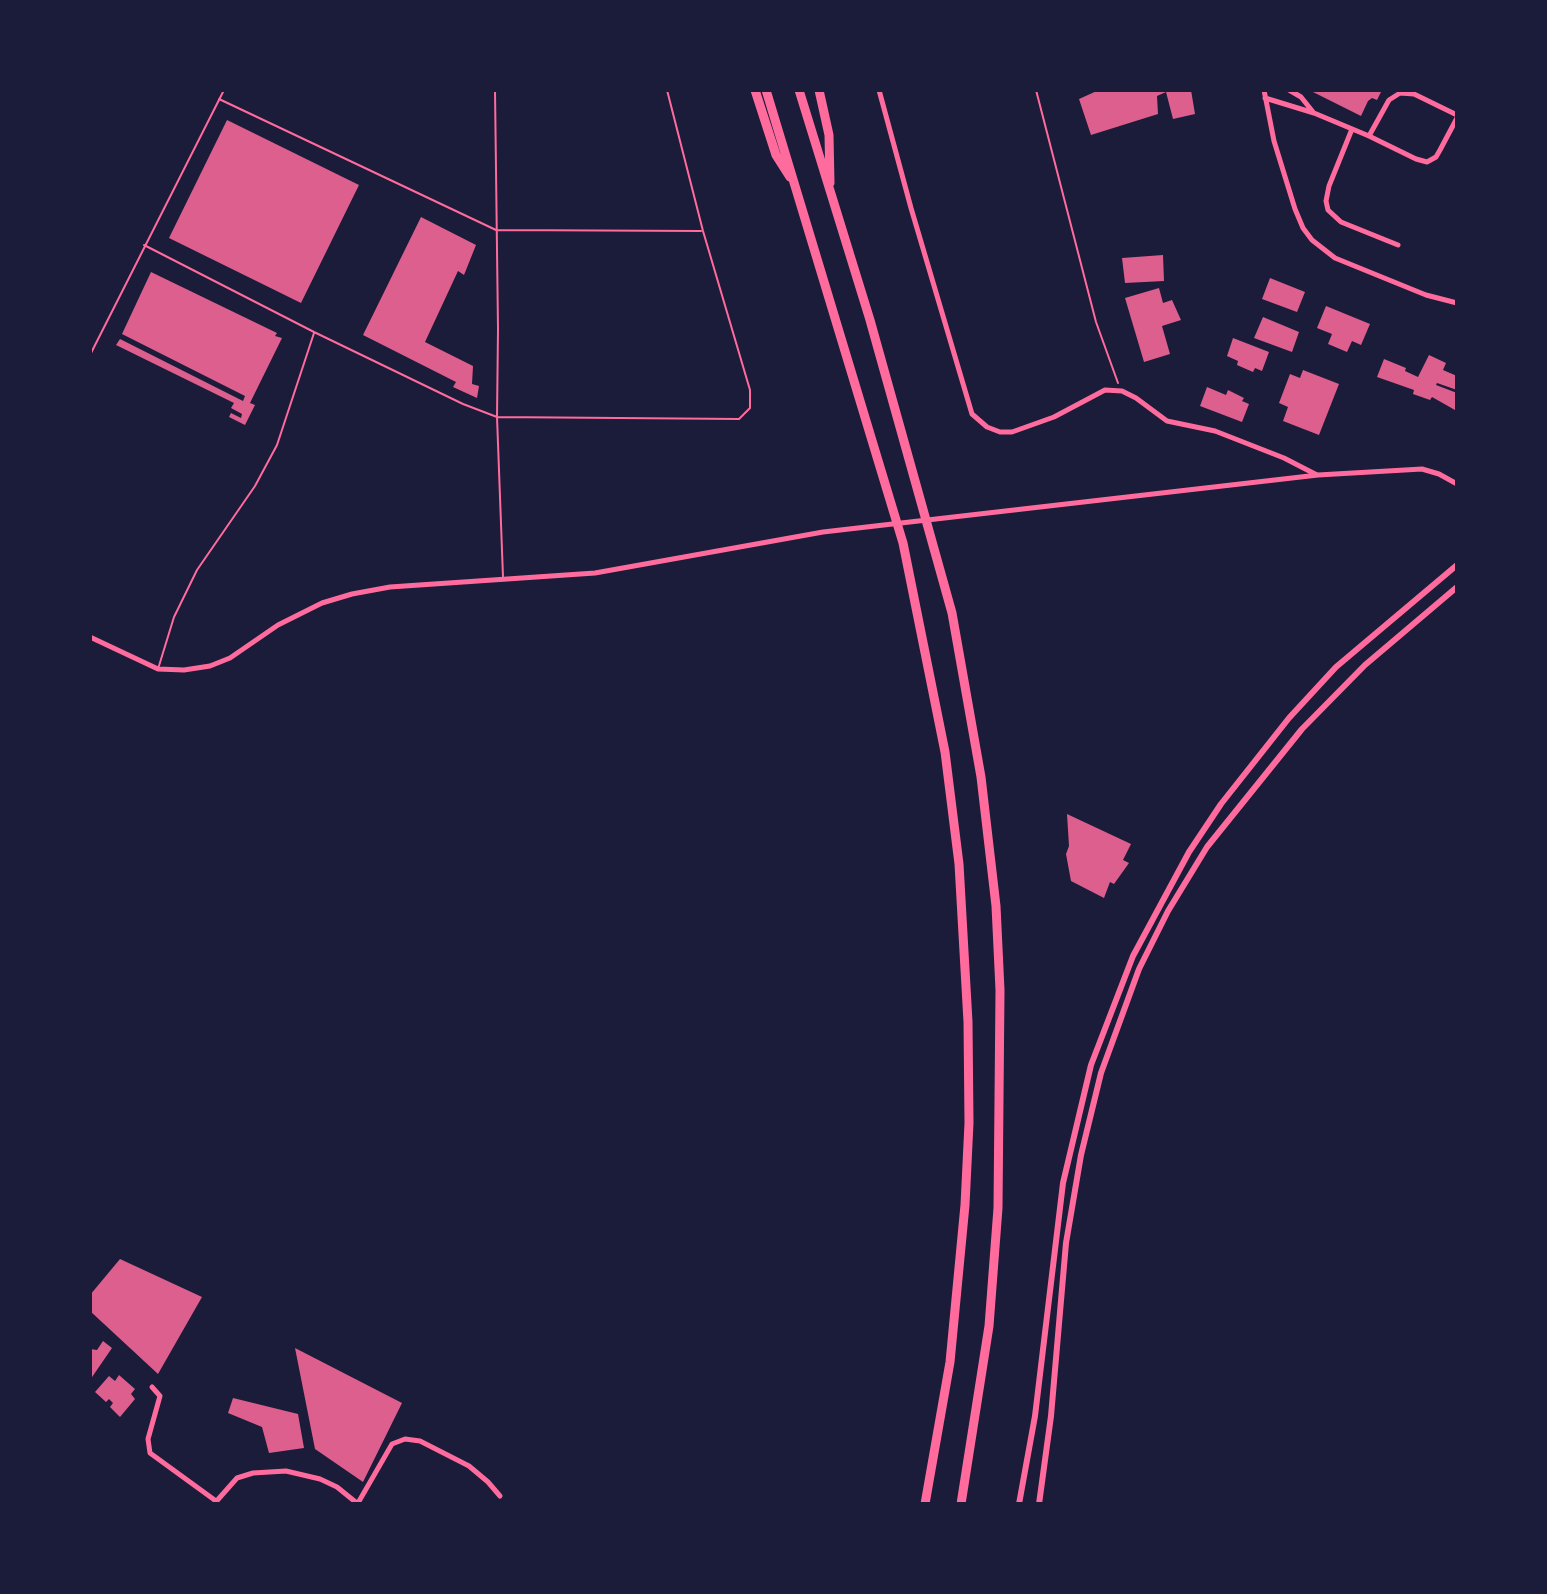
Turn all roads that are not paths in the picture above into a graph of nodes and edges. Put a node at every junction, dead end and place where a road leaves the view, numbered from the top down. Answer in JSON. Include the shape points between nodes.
{"nodes":[{"id":1,"x":224,"y":90,"type":"edge"},
{"id":2,"x":495,"y":90,"type":"edge"},
{"id":3,"x":667,"y":90,"type":"edge"},
{"id":4,"x":755,"y":90,"type":"edge"},
{"id":5,"x":766,"y":90,"type":"edge"},
{"id":6,"x":799,"y":90,"type":"edge"},
{"id":7,"x":819,"y":90,"type":"edge"},
{"id":8,"x":879,"y":90,"type":"edge"},
{"id":9,"x":1264,"y":90,"type":"edge"},
{"id":10,"x":1289,"y":90,"type":"edge"},
{"id":11,"x":1400,"y":91,"type":"edge"},
{"id":12,"x":1264,"y":98,"type":"junction"},
{"id":13,"x":219,"y":99,"type":"junction"},
{"id":14,"x":1314,"y":113,"type":"junction"},
{"id":15,"x":1457,"y":117,"type":"edge"},
{"id":16,"x":1352,"y":129,"type":"junction"},
{"id":17,"x":1369,"y":136,"type":"junction"},
{"id":18,"x":795,"y":182,"type":"junction"},
{"id":19,"x":830,"y":190,"type":"junction"},
{"id":20,"x":496,"y":230,"type":"junction"},
{"id":21,"x":703,"y":231,"type":"junction"},
{"id":22,"x":144,"y":245,"type":"junction"},
{"id":23,"x":1398,"y":245,"type":"dead end"},
{"id":24,"x":1457,"y":303,"type":"edge"},
{"id":25,"x":314,"y":332,"type":"junction"},
{"id":26,"x":90,"y":355,"type":"edge"},
{"id":27,"x":497,"y":417,"type":"junction"},
{"id":28,"x":1318,"y":475,"type":"junction"},
{"id":29,"x":1457,"y":484,"type":"edge"},
{"id":30,"x":1457,"y":565,"type":"edge"},
{"id":31,"x":503,"y":579,"type":"junction"},
{"id":32,"x":1457,"y":587,"type":"edge"},
{"id":33,"x":90,"y":637,"type":"edge"},
{"id":34,"x":158,"y":669,"type":"junction"},
{"id":35,"x":152,"y":1387,"type":"dead end"},
{"id":36,"x":500,"y":1496,"type":"dead end"},
{"id":37,"x":215,"y":1503,"type":"edge"},
{"id":38,"x":358,"y":1504,"type":"edge"},
{"id":39,"x":925,"y":1504,"type":"edge"},
{"id":40,"x":961,"y":1504,"type":"edge"},
{"id":41,"x":1019,"y":1504,"type":"edge"},
{"id":42,"x":1039,"y":1504,"type":"edge"}],
"edges":[{"from":1,"to":13,"type":"lane"},
{"from":2,"to":20,"type":"lane"},
{"from":3,"to":21,"type":"lane"},
{"from":4,"to":18,"type":"highway","via":[[776,155]]},
{"from":5,"to":18,"type":"highway"},
{"from":6,"to":19,"type":"highway"},
{"from":7,"to":19,"type":"highway","via":[[829,135]]},
{"from":8,"to":28,"type":"street","via":[[972,414],[987,427],[1012,432],[1105,390],[1122,391],[1167,421],[1215,431]]},
{"from":9,"to":12,"type":"street"},
{"from":10,"to":14,"type":"street"},
{"from":11,"to":15,"type":"street"},
{"from":11,"to":17,"type":"street"},
{"from":12,"to":14,"type":"street"},
{"from":12,"to":24,"type":"street","via":[[1295,209],[1312,240],[1335,258]]},
{"from":13,"to":20,"type":"lane"},
{"from":13,"to":22,"type":"lane"},
{"from":14,"to":16,"type":"street"},
{"from":15,"to":17,"type":"street","via":[[1436,157],[1427,162]]},
{"from":16,"to":17,"type":"street"},
{"from":16,"to":23,"type":"street","via":[[1329,186],[1328,210],[1341,222]]},
{"from":18,"to":39,"type":"highway","via":[[903,543],[942,737],[959,864],[968,1022],[965,1205],[950,1362]]},
{"from":19,"to":40,"type":"highway","via":[[952,613],[981,777],[996,906],[998,1208],[989,1326]]},
{"from":20,"to":21,"type":"lane"},
{"from":20,"to":27,"type":"lane"},
{"from":21,"to":27,"type":"lane","via":[[750,390],[748,413],[733,420]]},
{"from":22,"to":25,"type":"lane"},
{"from":22,"to":26,"type":"lane"},
{"from":25,"to":27,"type":"lane"},
{"from":25,"to":34,"type":"lane","via":[[277,445],[197,570],[174,617]]},
{"from":27,"to":31,"type":"lane"},
{"from":28,"to":29,"type":"street","via":[[1422,469]]},
{"from":28,"to":31,"type":"street","via":[[823,532],[595,573]]},
{"from":30,"to":41,"type":"street","via":[[1336,667],[1289,718],[1189,852],[1133,956],[1091,1065],[1066,1169]]},
{"from":31,"to":34,"type":"street","via":[[352,594],[296,615],[220,662]]},
{"from":32,"to":42,"type":"street","via":[[1365,665],[1302,729],[1207,847],[1139,969],[1101,1073],[1081,1155],[1066,1243]]},
{"from":33,"to":34,"type":"street"},
{"from":35,"to":37,"type":"street","via":[[160,1396],[148,1439],[150,1453]]},
{"from":36,"to":38,"type":"street","via":[[469,1466],[405,1439],[392,1444]]},
{"from":37,"to":38,"type":"street","via":[[241,1476],[286,1471],[320,1479]]}]}
